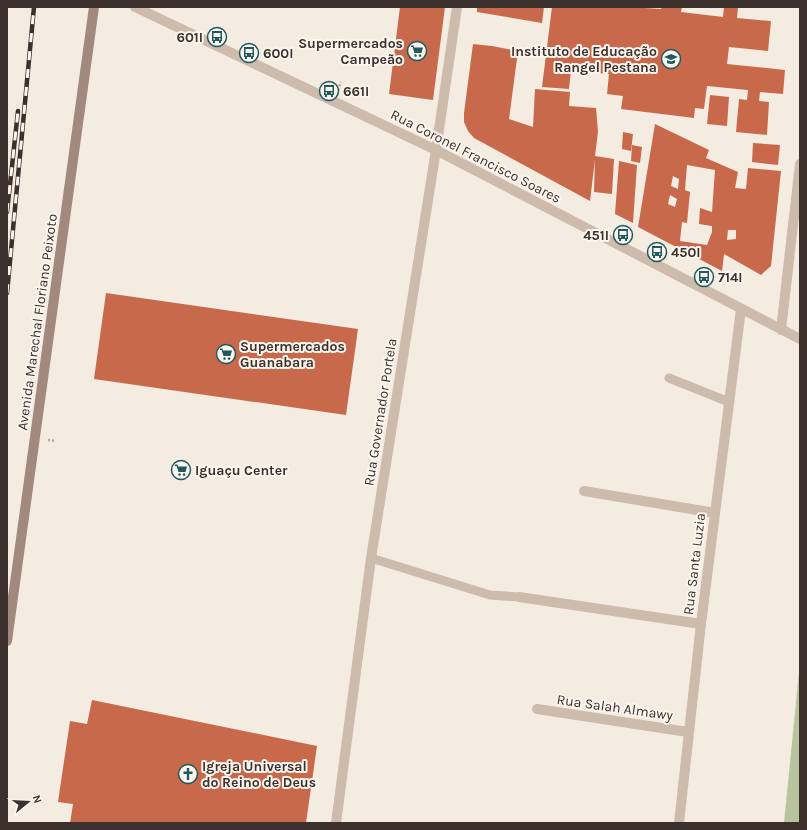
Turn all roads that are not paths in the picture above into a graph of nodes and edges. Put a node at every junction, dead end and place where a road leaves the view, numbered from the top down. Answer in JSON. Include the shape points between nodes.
{"nodes":[{"id":1,"x":94,"y":7,"type":"edge"},
{"id":2,"x":135,"y":7,"type":"edge"},
{"id":3,"x":457,"y":7,"type":"edge"},
{"id":4,"x":436,"y":150,"type":"junction"},
{"id":5,"x":800,"y":164,"type":"edge"},
{"id":6,"x":741,"y":309,"type":"junction"},
{"id":7,"x":781,"y":330,"type":"junction"},
{"id":8,"x":800,"y":339,"type":"edge"},
{"id":9,"x":668,"y":378,"type":"dead end"},
{"id":10,"x":729,"y":402,"type":"junction"},
{"id":11,"x":584,"y":491,"type":"dead end"},
{"id":12,"x":715,"y":513,"type":"junction"},
{"id":13,"x":371,"y":558,"type":"junction"},
{"id":14,"x":519,"y":597,"type":"joint"},
{"id":15,"x":701,"y":624,"type":"junction"},
{"id":16,"x":7,"y":641,"type":"edge"},
{"id":17,"x":537,"y":710,"type":"dead end"},
{"id":18,"x":688,"y":732,"type":"junction"},
{"id":19,"x":336,"y":823,"type":"edge"},
{"id":20,"x":679,"y":823,"type":"edge"}],
"edges":[{"from":1,"to":16,"type":"main road","name":"Avenida Marechal Floriano Peixoto"},
{"from":2,"to":4,"type":"street","name":"Rua Coronel Francisco Soares"},
{"from":3,"to":4,"type":"street","name":"Rua Governador Portela"},
{"from":4,"to":6,"type":"street","name":"Rua Coronel Francisco Soares"},
{"from":4,"to":13,"type":"street","name":"Rua Governador Portela"},
{"from":5,"to":7,"type":"street"},
{"from":6,"to":7,"type":"street","name":"Rua Coronel Francisco Soares"},
{"from":6,"to":10,"type":"street","name":"Rua Santa Luzia"},
{"from":7,"to":8,"type":"street","name":"Rua Coronel Francisco Soares"},
{"from":9,"to":10,"type":"lane"},
{"from":10,"to":12,"type":"street","name":"Rua Santa Luzia"},
{"from":11,"to":12,"type":"street"},
{"from":12,"to":15,"type":"street","name":"Rua Santa Luzia"},
{"from":13,"to":14,"type":"lane","via":[[490,595]]},
{"from":13,"to":19,"type":"street","name":"Rua Governador Portela"},
{"from":14,"to":15,"type":"street"},
{"from":15,"to":18,"type":"street","name":"Rua Santa Luzia"},
{"from":17,"to":18,"type":"street","name":"Rua Salah Almawy"},
{"from":18,"to":20,"type":"street","name":"Rua Santa Luzia"}]}
